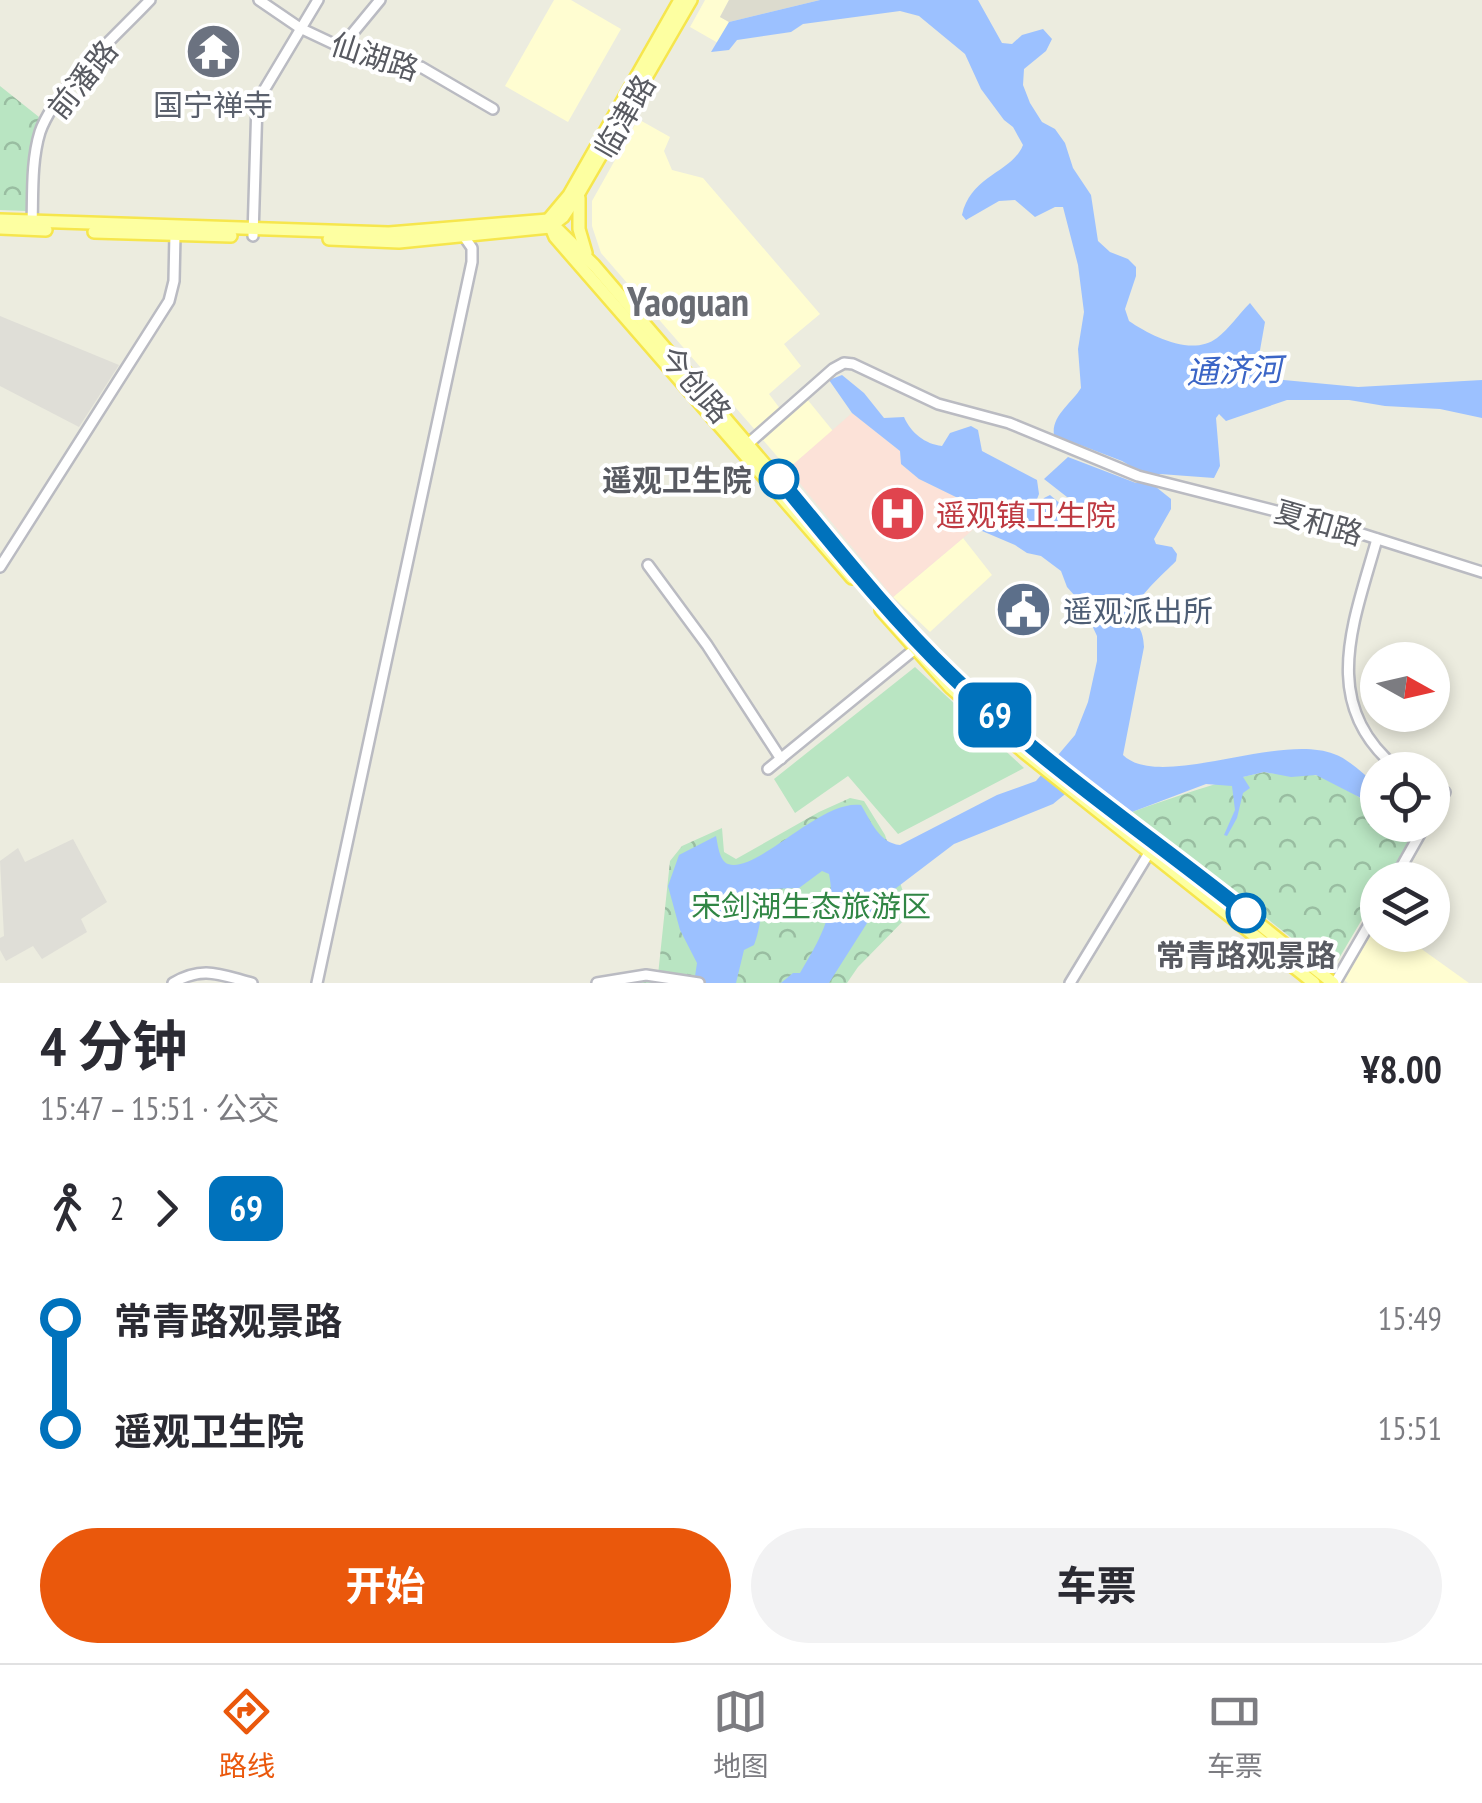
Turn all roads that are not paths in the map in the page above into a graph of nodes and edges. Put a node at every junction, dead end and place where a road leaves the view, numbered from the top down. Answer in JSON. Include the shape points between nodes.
{"nodes":[{"id":1,"x":150,"y":0,"type":"edge"},
{"id":2,"x":259,"y":0,"type":"edge"},
{"id":3,"x":318,"y":0,"type":"edge"},
{"id":4,"x":380,"y":0,"type":"edge"},
{"id":5,"x":680,"y":0,"type":"edge"},
{"id":6,"x":691,"y":0,"type":"edge"},
{"id":7,"x":300,"y":28,"type":"junction"},
{"id":8,"x":342,"y":46,"type":"junction"},
{"id":9,"x":493,"y":109,"type":"dead end"},
{"id":10,"x":580,"y":192,"type":"junction"},
{"id":11,"x":0,"y":220,"type":"edge"},
{"id":12,"x":550,"y":223,"type":"junction"},
{"id":13,"x":32,"y":225,"type":"junction"},
{"id":14,"x":0,"y":228,"type":"edge"},
{"id":15,"x":253,"y":233,"type":"junction"},
{"id":16,"x":176,"y":234,"type":"junction"},
{"id":17,"x":463,"y":235,"type":"junction"},
{"id":18,"x":594,"y":265,"type":"junction"},
{"id":19,"x":749,"y":443,"type":"junction"},
{"id":20,"x":1377,"y":539,"type":"junction"},
{"id":21,"x":648,"y":565,"type":"dead end"},
{"id":22,"x":0,"y":567,"type":"edge"},
{"id":23,"x":1482,"y":572,"type":"edge"},
{"id":24,"x":915,"y":649,"type":"junction"},
{"id":25,"x":1381,"y":752,"type":"edge"},
{"id":26,"x":781,"y":759,"type":"junction"},
{"id":27,"x":1048,"y":766,"type":"junction"},
{"id":28,"x":768,"y":769,"type":"dead end"},
{"id":29,"x":1153,"y":847,"type":"junction"},
{"id":30,"x":1360,"y":939,"type":"edge"},
{"id":31,"x":695,"y":982,"type":"edge"},
{"id":32,"x":173,"y":983,"type":"edge"},
{"id":33,"x":252,"y":983,"type":"edge"},
{"id":34,"x":317,"y":983,"type":"edge"},
{"id":35,"x":597,"y":983,"type":"edge"},
{"id":36,"x":1070,"y":983,"type":"edge"},
{"id":37,"x":1314,"y":983,"type":"edge"},
{"id":38,"x":1334,"y":983,"type":"edge"}],
"edges":[{"from":1,"to":13,"type":"street","name":"前潘路","via":[[40,132]]},
{"from":2,"to":7,"type":"street","name":"仙湖路"},
{"from":3,"to":7,"type":"street"},
{"from":4,"to":8,"type":"street"},
{"from":5,"to":12,"type":"main road","name":"临津路"},
{"from":6,"to":10,"type":"main road","name":"临津路"},
{"from":7,"to":8,"type":"street","name":"仙湖路"},
{"from":7,"to":15,"type":"street","via":[[257,102]]},
{"from":8,"to":9,"type":"street","name":"仙湖路","via":[[421,68]]},
{"from":10,"to":12,"type":"main road","name":"临津路"},
{"from":10,"to":18,"type":"main road","via":[[582,247]]},
{"from":11,"to":13,"type":"main road"},
{"from":12,"to":15,"type":"main road"},
{"from":12,"to":17,"type":"main road"},
{"from":12,"to":18,"type":"main road","name":"今创路"},
{"from":12,"to":24,"type":"main road","name":"今创路","via":[[555,238]]},
{"from":13,"to":14,"type":"main road"},
{"from":13,"to":15,"type":"main road"},
{"from":13,"to":16,"type":"main road"},
{"from":15,"to":16,"type":"main road"},
{"from":15,"to":17,"type":"main road","via":[[398,242]]},
{"from":16,"to":22,"type":"street","via":[[169,301]]},
{"from":17,"to":34,"type":"street","via":[[472,262]]},
{"from":18,"to":19,"type":"main road","name":"今创路"},
{"from":19,"to":20,"type":"street","name":"夏和路","via":[[833,369],[852,364],[914,394],[1009,423],[1138,476]]},
{"from":19,"to":27,"type":"main road","name":"今创路","via":[[948,672]]},
{"from":20,"to":23,"type":"street","name":"夏和路"},
{"from":20,"to":25,"type":"street","via":[[1346,658],[1362,726]]},
{"from":21,"to":26,"type":"street"},
{"from":24,"to":26,"type":"street"},
{"from":24,"to":27,"type":"main road","name":"今创路","via":[[950,687]]},
{"from":26,"to":28,"type":"street"},
{"from":27,"to":29,"type":"main road"},
{"from":29,"to":36,"type":"street"},
{"from":29,"to":37,"type":"main road"},
{"from":29,"to":38,"type":"main road"},
{"from":30,"to":38,"type":"street"},
{"from":31,"to":35,"type":"street","via":[[646,975]]},
{"from":32,"to":33,"type":"street","via":[[200,971]]}]}
